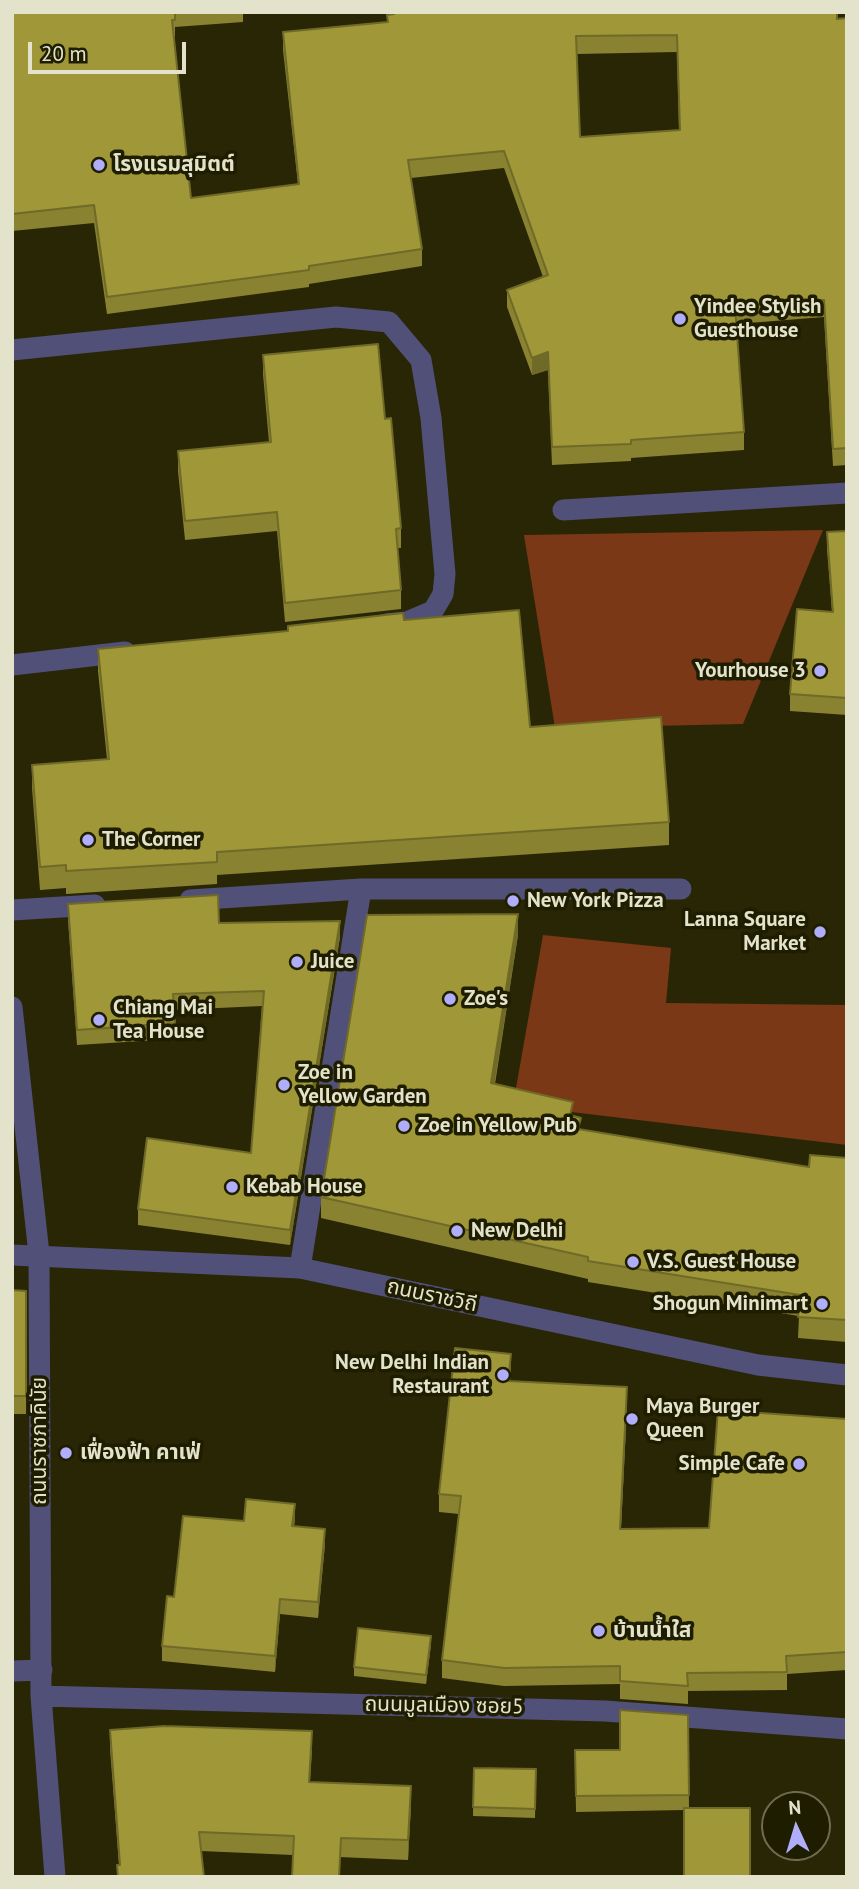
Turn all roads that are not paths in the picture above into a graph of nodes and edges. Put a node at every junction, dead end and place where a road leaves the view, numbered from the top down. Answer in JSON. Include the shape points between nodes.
{"nodes":[{"id":1,"x":12,"y":350,"type":"edge"},
{"id":2,"x":847,"y":493,"type":"edge"},
{"id":3,"x":564,"y":510,"type":"dead end"},
{"id":4,"x":367,"y":626,"type":"edge"},
{"id":5,"x":149,"y":650,"type":"edge"},
{"id":6,"x":12,"y":664,"type":"edge"},
{"id":7,"x":361,"y":889,"type":"junction"},
{"id":8,"x":681,"y":889,"type":"dead end"},
{"id":9,"x":166,"y":901,"type":"edge"},
{"id":10,"x":110,"y":905,"type":"edge"},
{"id":11,"x":12,"y":910,"type":"edge"},
{"id":12,"x":12,"y":1007,"type":"edge"},
{"id":13,"x":39,"y":1254,"type":"junction"},
{"id":14,"x":12,"y":1255,"type":"edge"},
{"id":15,"x":300,"y":1268,"type":"junction"},
{"id":16,"x":847,"y":1375,"type":"edge"},
{"id":17,"x":12,"y":1671,"type":"edge"},
{"id":18,"x":42,"y":1671,"type":"junction"},
{"id":19,"x":41,"y":1696,"type":"junction"},
{"id":20,"x":847,"y":1729,"type":"edge"},
{"id":21,"x":55,"y":1877,"type":"edge"}],
"edges":[{"from":1,"to":4,"type":"street","via":[[336,317],[389,322],[421,360],[432,418],[445,575],[443,594],[433,611],[407,622]]},
{"from":2,"to":3,"type":"street"},
{"from":5,"to":6,"type":"street"},
{"from":7,"to":8,"type":"street"},
{"from":7,"to":9,"type":"street"},
{"from":7,"to":15,"type":"street"},
{"from":10,"to":11,"type":"street"},
{"from":12,"to":13,"type":"street","name":"ถนนราชภาคินัย"},
{"from":13,"to":14,"type":"street","name":"ถนนราชวิถี"},
{"from":13,"to":15,"type":"street","name":"ถนนราชวิถี"},
{"from":13,"to":18,"type":"street","name":"ถนนราชภาคินัย"},
{"from":15,"to":16,"type":"street","name":"ถนนราชวิถี","via":[[758,1366]]},
{"from":17,"to":18,"type":"street"},
{"from":18,"to":19,"type":"street","name":"ถนนราชภาคินัย"},
{"from":19,"to":20,"type":"street","name":"ถนนมูลเมือง ซอย5","via":[[605,1711]]},
{"from":19,"to":21,"type":"street","name":"ถนนราชภาคินัย"}]}
